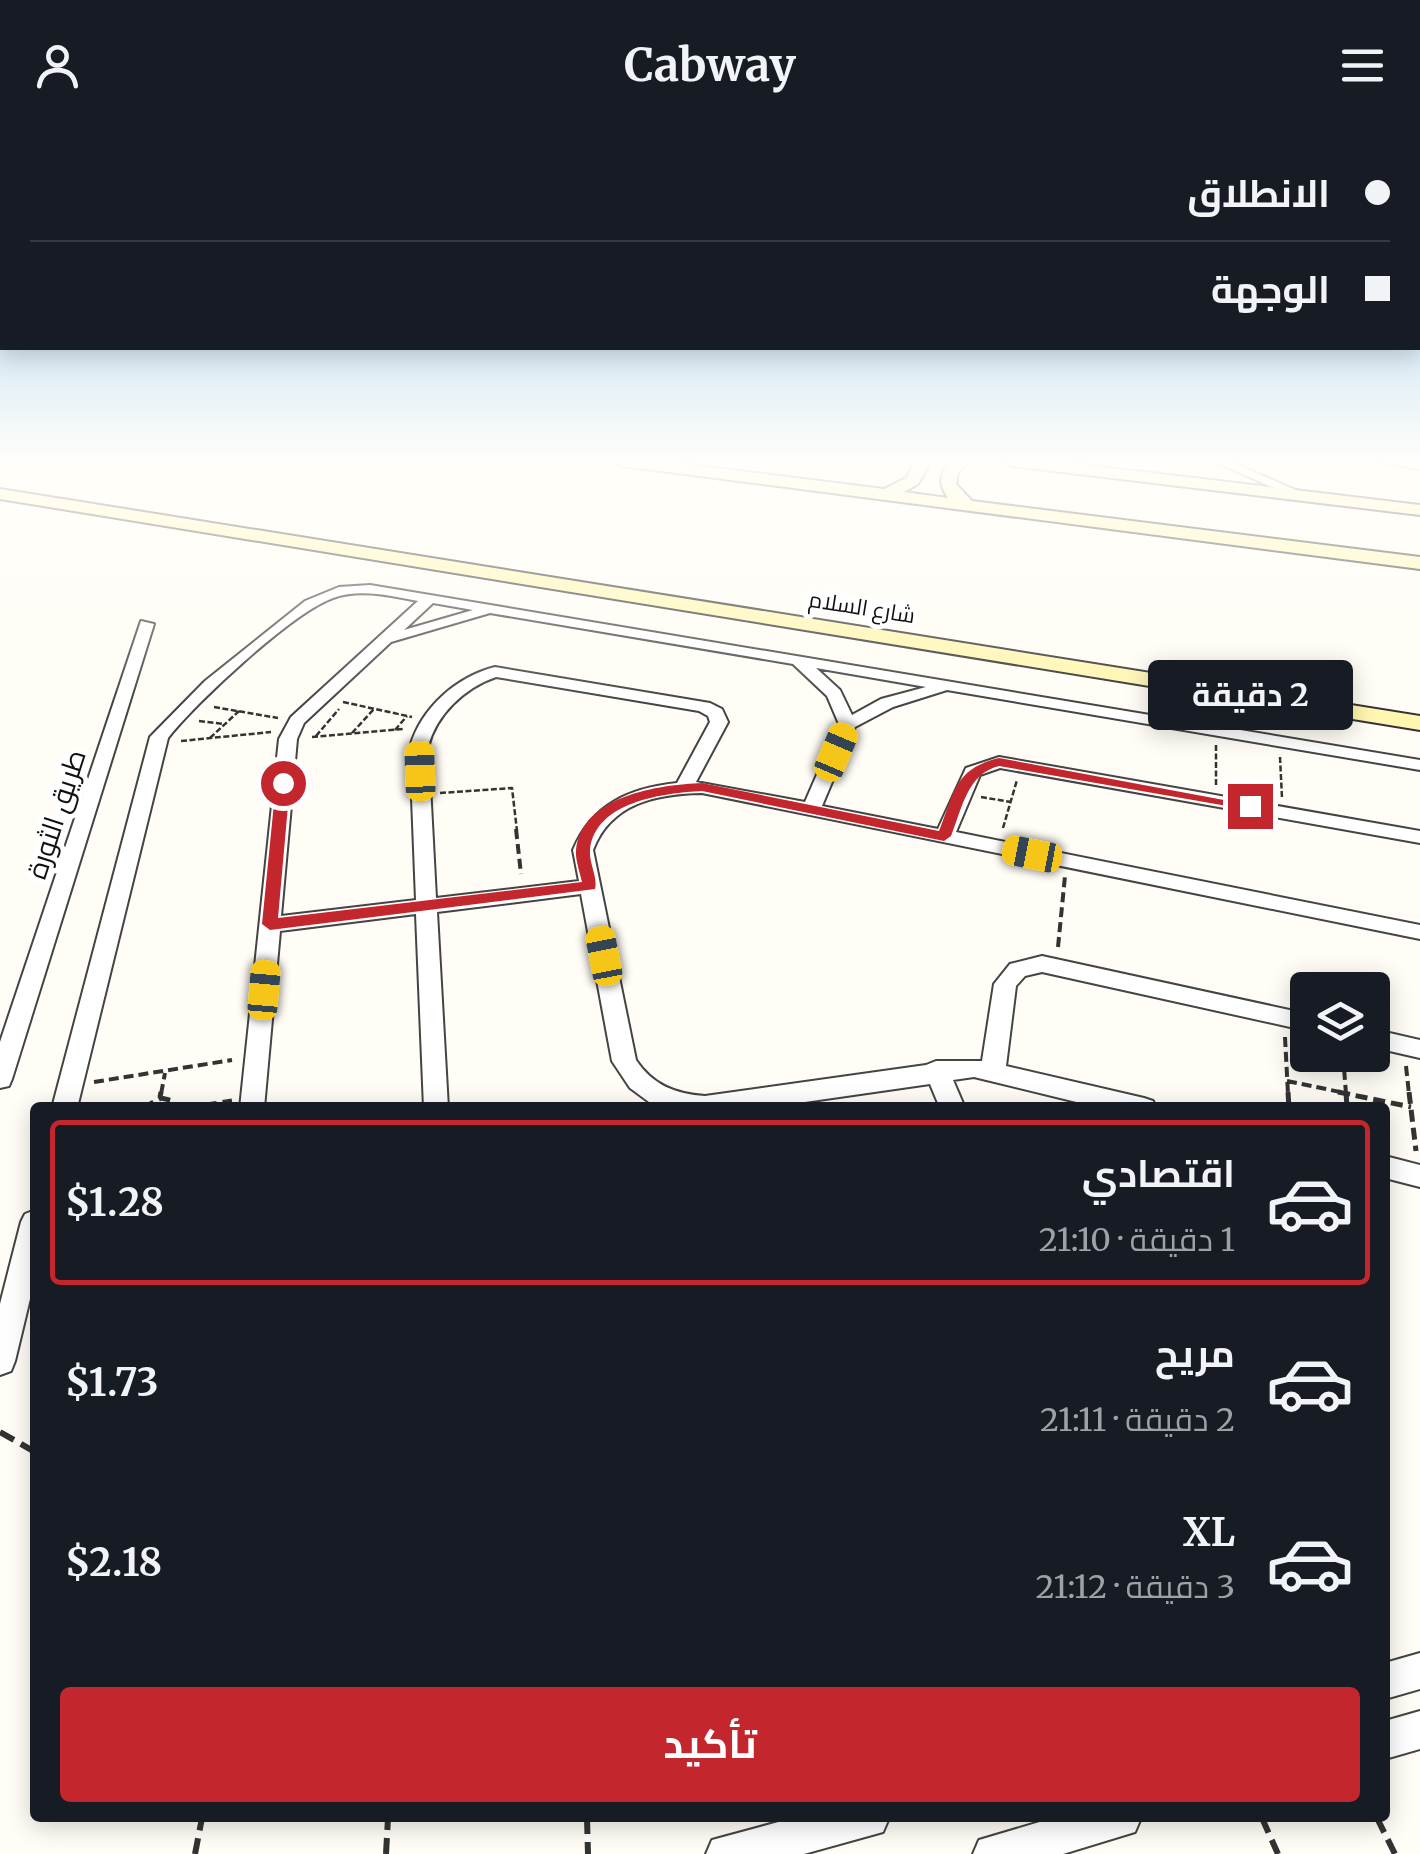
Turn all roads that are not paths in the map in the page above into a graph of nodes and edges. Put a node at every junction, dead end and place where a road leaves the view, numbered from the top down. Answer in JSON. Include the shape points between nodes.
{"nodes":[{"id":1,"x":294,"y":541,"type":"edge"},
{"id":2,"x":430,"y":598,"type":"junction"},
{"id":3,"x":496,"y":610,"type":"junction"},
{"id":4,"x":146,"y":624,"type":"dead end"},
{"id":5,"x":382,"y":643,"type":"junction"},
{"id":6,"x":798,"y":660,"type":"junction"},
{"id":7,"x":952,"y":686,"type":"junction"},
{"id":8,"x":1420,"y":723,"type":"edge"},
{"id":9,"x":848,"y":724,"type":"junction"},
{"id":10,"x":1420,"y":766,"type":"edge"},
{"id":11,"x":684,"y":787,"type":"junction"},
{"id":12,"x":812,"y":808,"type":"junction"},
{"id":13,"x":944,"y":836,"type":"junction"},
{"id":14,"x":1420,"y":837,"type":"edge"},
{"id":15,"x":590,"y":886,"type":"junction"},
{"id":16,"x":426,"y":906,"type":"junction"},
{"id":17,"x":270,"y":924,"type":"junction"},
{"id":18,"x":1420,"y":932,"type":"edge"},
{"id":19,"x":1290,"y":1019,"type":"edge"},
{"id":20,"x":936,"y":1070,"type":"junction"},
{"id":21,"x":993,"y":1070,"type":"junction"},
{"id":22,"x":0,"y":1079,"type":"edge"},
{"id":23,"x":65,"y":1102,"type":"edge"},
{"id":24,"x":253,"y":1102,"type":"edge"},
{"id":25,"x":436,"y":1102,"type":"edge"},
{"id":26,"x":688,"y":1102,"type":"edge"},
{"id":27,"x":732,"y":1102,"type":"edge"},
{"id":28,"x":950,"y":1102,"type":"edge"},
{"id":29,"x":1120,"y":1102,"type":"edge"},
{"id":30,"x":1390,"y":1168,"type":"edge"},
{"id":31,"x":1419,"y":1176,"type":"edge"},
{"id":32,"x":30,"y":1242,"type":"edge"},
{"id":33,"x":0,"y":1361,"type":"edge"},
{"id":34,"x":1420,"y":1670,"type":"edge"},
{"id":35,"x":1390,"y":1679,"type":"edge"},
{"id":36,"x":1420,"y":1730,"type":"edge"},
{"id":37,"x":1390,"y":1739,"type":"edge"},
{"id":38,"x":853,"y":1822,"type":"edge"},
{"id":39,"x":1108,"y":1822,"type":"edge"},
{"id":40,"x":726,"y":1854,"type":"edge"},
{"id":41,"x":993,"y":1854,"type":"edge"}],
"edges":[{"from":1,"to":8,"type":"main road","name":"شارع السلام"},
{"from":2,"to":3,"type":"street"},
{"from":2,"to":5,"type":"street"},
{"from":2,"to":23,"type":"street","via":[[362,590],[318,598],[165,727]]},
{"from":3,"to":5,"type":"street","via":[[436,622]]},
{"from":3,"to":6,"type":"street"},
{"from":4,"to":22,"type":"street","name":"طريق الثورة"},
{"from":5,"to":17,"type":"street","via":[[292,730]]},
{"from":6,"to":7,"type":"street"},
{"from":6,"to":9,"type":"street","via":[[834,694]]},
{"from":7,"to":9,"type":"street","via":[[902,697]]},
{"from":7,"to":10,"type":"street"},
{"from":9,"to":12,"type":"street"},
{"from":11,"to":12,"type":"street"},
{"from":11,"to":15,"type":"street","via":[[645,793],[596,821],[583,850]]},
{"from":11,"to":16,"type":"street","via":[[719,722],[704,707],[495,672],[468,681],[428,724],[419,747]]},
{"from":12,"to":13,"type":"street"},
{"from":13,"to":14,"type":"street","via":[[968,778],[999,762]]},
{"from":13,"to":18,"type":"street"},
{"from":15,"to":16,"type":"street"},
{"from":15,"to":26,"type":"street","via":[[624,1062],[656,1095]]},
{"from":16,"to":17,"type":"street"},
{"from":16,"to":25,"type":"street"},
{"from":17,"to":24,"type":"street"},
{"from":19,"to":21,"type":"street","via":[[1056,966],[1027,967],[1005,984]]},
{"from":20,"to":21,"type":"street"},
{"from":20,"to":27,"type":"street"},
{"from":20,"to":28,"type":"street"},
{"from":21,"to":29,"type":"street"},
{"from":30,"to":31,"type":"street"},
{"from":32,"to":33,"type":"street"},
{"from":34,"to":35,"type":"street"},
{"from":36,"to":37,"type":"street"},
{"from":38,"to":40,"type":"street"},
{"from":39,"to":41,"type":"street"}]}
